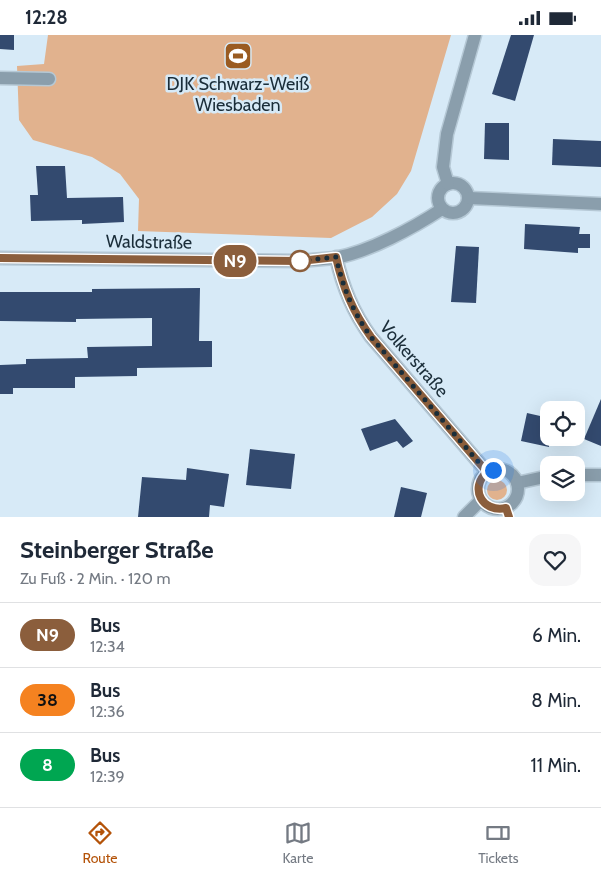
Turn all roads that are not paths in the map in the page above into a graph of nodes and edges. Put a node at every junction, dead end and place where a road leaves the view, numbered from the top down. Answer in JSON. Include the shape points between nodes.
{"nodes":[{"id":1,"x":475,"y":35,"type":"edge"},
{"id":2,"x":0,"y":78,"type":"edge"},
{"id":3,"x":49,"y":79,"type":"dead end"},
{"id":4,"x":448,"y":183,"type":"junction"},
{"id":5,"x":468,"y":198,"type":"junction"},
{"id":6,"x":601,"y":204,"type":"edge"},
{"id":7,"x":442,"y":209,"type":"junction"},
{"id":8,"x":336,"y":257,"type":"junction"},
{"id":9,"x":0,"y":258,"type":"edge"},
{"id":10,"x":487,"y":472,"type":"junction"},
{"id":11,"x":585,"y":475,"type":"edge"},
{"id":12,"x":601,"y":475,"type":"edge"},
{"id":13,"x":540,"y":478,"type":"edge"},
{"id":14,"x":517,"y":483,"type":"junction"},
{"id":15,"x":482,"y":500,"type":"junction"},
{"id":16,"x":507,"y":512,"type":"edge"},
{"id":17,"x":464,"y":517,"type":"edge"}],
"edges":[{"from":1,"to":4,"type":"street","via":[[447,134],[443,167]]},
{"from":2,"to":3,"type":"street"},
{"from":4,"to":5,"type":"street","via":[[462,185]]},
{"from":4,"to":7,"type":"street","via":[[438,194]]},
{"from":5,"to":6,"type":"street"},
{"from":5,"to":7,"type":"street","via":[[466,207],[459,213]]},
{"from":7,"to":8,"type":"street","name":"Waldstraße","via":[[354,253]]},
{"from":8,"to":9,"type":"street","name":"Waldstraße","via":[[300,261]]},
{"from":8,"to":10,"type":"street","name":"Volkerstraße","via":[[344,290],[357,318]]},
{"from":10,"to":14,"type":"street","via":[[505,470]]},
{"from":10,"to":15,"type":"street","via":[[479,482]]},
{"from":11,"to":12,"type":"street"},
{"from":13,"to":14,"type":"street"},
{"from":14,"to":16,"type":"street","via":[[515,500]]},
{"from":15,"to":16,"type":"street","via":[[490,507]]},
{"from":15,"to":17,"type":"street"}]}
